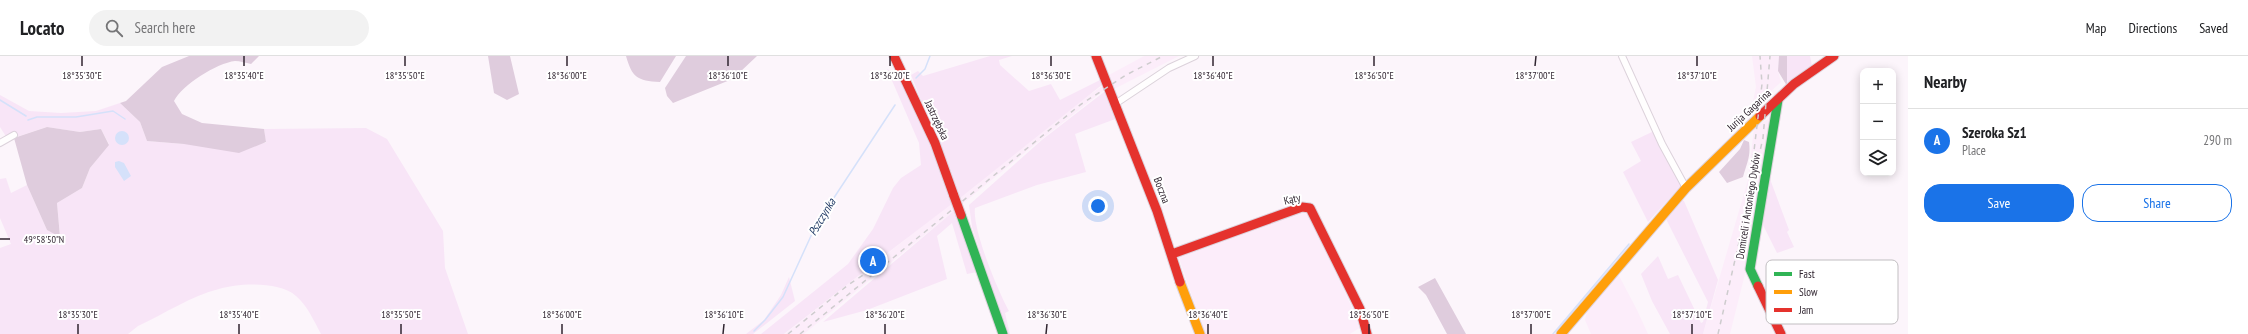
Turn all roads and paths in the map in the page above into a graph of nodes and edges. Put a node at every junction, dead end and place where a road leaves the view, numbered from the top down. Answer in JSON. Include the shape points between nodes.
{"nodes":[{"id":1,"x":894,"y":56,"type":"edge"},
{"id":2,"x":1096,"y":56,"type":"edge"},
{"id":3,"x":1195,"y":56,"type":"edge"},
{"id":4,"x":1622,"y":56,"type":"edge"},
{"id":5,"x":1834,"y":56,"type":"edge"},
{"id":6,"x":1778,"y":100,"type":"junction"},
{"id":7,"x":1115,"y":104,"type":"junction"},
{"id":8,"x":14,"y":135,"type":"dead end"},
{"id":9,"x":0,"y":143,"type":"edge"},
{"id":10,"x":1686,"y":188,"type":"junction"},
{"id":11,"x":1172,"y":254,"type":"junction"},
{"id":12,"x":1766,"y":303,"type":"edge"},
{"id":13,"x":1776,"y":324,"type":"edge"},
{"id":14,"x":1003,"y":334,"type":"edge"},
{"id":15,"x":1200,"y":334,"type":"edge"},
{"id":16,"x":1367,"y":334,"type":"edge"},
{"id":17,"x":1561,"y":334,"type":"edge"},
{"id":18,"x":1781,"y":334,"type":"edge"}],
"edges":[{"from":1,"to":14,"type":"street","name":"Jastrzębska","bridge":true,"via":[[935,143]]},
{"from":2,"to":7,"type":"street","name":"Boczna"},
{"from":3,"to":7,"type":"street","via":[[1169,68]]},
{"from":4,"to":10,"type":"street","via":[[1662,144]]},
{"from":5,"to":6,"type":"street","name":"Jurija Gagarina","via":[[1794,84]]},
{"from":6,"to":10,"type":"street","name":"Jurija Gagarina"},
{"from":6,"to":12,"type":"street","name":"Domiceli i Antoniego Dybów","via":[[1750,269]]},
{"from":7,"to":11,"type":"street","name":"Boczna"},
{"from":8,"to":9,"type":"street"},
{"from":10,"to":17,"type":"street","name":"Jurija Gagarina"},
{"from":11,"to":15,"type":"street","name":"Boczna","via":[[1184,295]]},
{"from":11,"to":16,"type":"street","name":"Kąty","via":[[1302,207],[1310,208],[1360,308]]},
{"from":13,"to":18,"type":"street","name":"Domiceli i Antoniego Dybów"}]}
